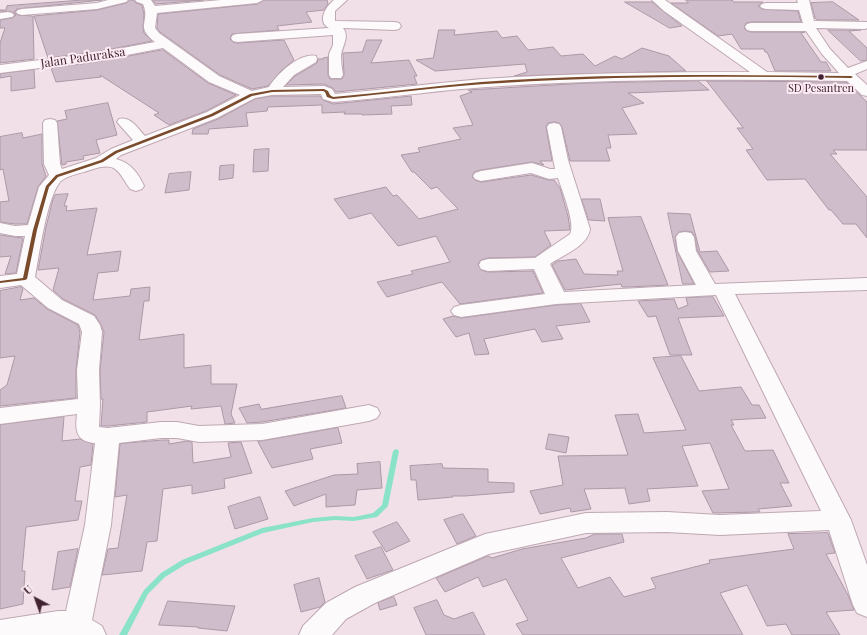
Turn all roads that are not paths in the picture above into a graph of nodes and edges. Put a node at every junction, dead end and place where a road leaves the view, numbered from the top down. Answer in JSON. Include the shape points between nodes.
{"nodes":[{"id":1,"x":122,"y":0,"type":"edge"},
{"id":2,"x":161,"y":0,"type":"edge"},
{"id":3,"x":257,"y":0,"type":"edge"},
{"id":4,"x":341,"y":0,"type":"edge"},
{"id":5,"x":658,"y":0,"type":"edge"},
{"id":6,"x":146,"y":4,"type":"edge"},
{"id":7,"x":804,"y":4,"type":"edge"},
{"id":8,"x":766,"y":6,"type":"dead end"},
{"id":9,"x":22,"y":12,"type":"dead end"},
{"id":10,"x":809,"y":25,"type":"junction"},
{"id":11,"x":865,"y":25,"type":"dead end"},
{"id":12,"x":395,"y":26,"type":"dead end"},
{"id":13,"x":751,"y":27,"type":"dead end"},
{"id":14,"x":334,"y":28,"type":"junction"},
{"id":15,"x":237,"y":38,"type":"dead end"},
{"id":16,"x":165,"y":44,"type":"junction"},
{"id":17,"x":311,"y":59,"type":"dead end"},
{"id":18,"x":867,"y":65,"type":"edge"},
{"id":19,"x":0,"y":69,"type":"edge"},
{"id":20,"x":336,"y":75,"type":"dead end"},
{"id":21,"x":849,"y":75,"type":"junction"},
{"id":22,"x":764,"y":76,"type":"junction"},
{"id":23,"x":274,"y":91,"type":"junction"},
{"id":24,"x":867,"y":92,"type":"edge"},
{"id":25,"x":251,"y":95,"type":"junction"},
{"id":26,"x":124,"y":122,"type":"dead end"},
{"id":27,"x":50,"y":123,"type":"dead end"},
{"id":28,"x":554,"y":127,"type":"dead end"},
{"id":29,"x":142,"y":141,"type":"junction"},
{"id":30,"x":102,"y":161,"type":"junction"},
{"id":31,"x":564,"y":173,"type":"junction"},
{"id":32,"x":57,"y":176,"type":"junction"},
{"id":33,"x":481,"y":176,"type":"dead end"},
{"id":34,"x":136,"y":186,"type":"dead end"},
{"id":35,"x":0,"y":228,"type":"edge"},
{"id":36,"x":35,"y":230,"type":"junction"},
{"id":37,"x":685,"y":237,"type":"dead end"},
{"id":38,"x":540,"y":263,"type":"junction"},
{"id":39,"x":488,"y":265,"type":"dead end"},
{"id":40,"x":25,"y":279,"type":"junction"},
{"id":41,"x":0,"y":282,"type":"edge"},
{"id":42,"x":867,"y":284,"type":"edge"},
{"id":43,"x":715,"y":289,"type":"junction"},
{"id":44,"x":556,"y":298,"type":"junction"},
{"id":45,"x":461,"y":311,"type":"dead end"},
{"id":46,"x":89,"y":404,"type":"junction"},
{"id":47,"x":369,"y":413,"type":"dead end"},
{"id":48,"x":0,"y":416,"type":"edge"},
{"id":49,"x":108,"y":436,"type":"junction"},
{"id":50,"x":838,"y":520,"type":"junction"},
{"id":51,"x":867,"y":605,"type":"edge"},
{"id":52,"x":85,"y":630,"type":"edge"},
{"id":53,"x":0,"y":632,"type":"edge"},
{"id":54,"x":313,"y":635,"type":"edge"}],
"edges":[{"from":1,"to":9,"type":"street","via":[[97,6]]},
{"from":2,"to":6,"type":"street"},
{"from":3,"to":6,"type":"street"},
{"from":4,"to":14,"type":"street","via":[[330,10],[328,18]]},
{"from":5,"to":22,"type":"street"},
{"from":6,"to":16,"type":"street","via":[[150,31]]},
{"from":7,"to":8,"type":"street"},
{"from":7,"to":10,"type":"street"},
{"from":10,"to":11,"type":"street"},
{"from":10,"to":13,"type":"street"},
{"from":10,"to":21,"type":"street","via":[[822,47]]},
{"from":12,"to":14,"type":"street"},
{"from":14,"to":15,"type":"street"},
{"from":14,"to":20,"type":"street","via":[[339,45],[335,54]]},
{"from":16,"to":19,"type":"street","name":"Jalan Paduraksa","via":[[96,57]]},
{"from":16,"to":25,"type":"street","via":[[214,79]]},
{"from":17,"to":23,"type":"street","via":[[285,75]]},
{"from":18,"to":21,"type":"street"},
{"from":21,"to":22,"type":"street"},
{"from":21,"to":24,"type":"street"},
{"from":22,"to":23,"type":"street","via":[[532,80],[333,98],[328,96],[326,91]]},
{"from":23,"to":25,"type":"street"},
{"from":25,"to":29,"type":"street","via":[[212,115]]},
{"from":26,"to":29,"type":"street"},
{"from":27,"to":32,"type":"street","via":[[52,164]]},
{"from":28,"to":31,"type":"street"},
{"from":29,"to":30,"type":"street"},
{"from":30,"to":32,"type":"street"},
{"from":30,"to":34,"type":"street","via":[[114,162],[124,168]]},
{"from":31,"to":33,"type":"street","via":[[549,174],[532,168]]},
{"from":31,"to":38,"type":"street","via":[[581,231],[572,241]]},
{"from":32,"to":36,"type":"street","via":[[47,187]]},
{"from":35,"to":36,"type":"street","via":[[15,231]]},
{"from":36,"to":40,"type":"street"},
{"from":37,"to":43,"type":"street","via":[[687,251]]},
{"from":38,"to":39,"type":"street"},
{"from":38,"to":44,"type":"street"},
{"from":40,"to":41,"type":"street"},
{"from":40,"to":46,"type":"street","via":[[56,304],[87,320],[90,325],[92,332],[88,370]]},
{"from":42,"to":43,"type":"street"},
{"from":43,"to":44,"type":"street"},
{"from":43,"to":50,"type":"street","via":[[778,397]]},
{"from":44,"to":45,"type":"street"},
{"from":46,"to":48,"type":"street"},
{"from":46,"to":49,"type":"street","via":[[88,431],[92,435]]},
{"from":47,"to":49,"type":"street","via":[[262,432],[199,434],[161,430]]},
{"from":49,"to":52,"type":"street"},
{"from":50,"to":51,"type":"street"},
{"from":50,"to":54,"type":"street","via":[[720,525],[667,522],[586,523],[485,544],[365,595],[336,611]]},
{"from":52,"to":53,"type":"street","via":[[58,623]]}]}
